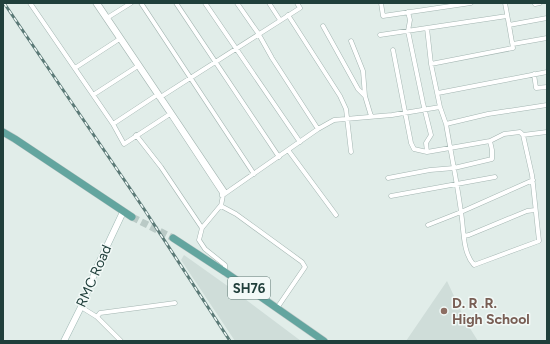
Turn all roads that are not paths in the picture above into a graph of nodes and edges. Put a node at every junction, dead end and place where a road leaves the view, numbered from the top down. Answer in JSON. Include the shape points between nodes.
{"nodes":[{"id":1,"x":30,"y":3,"type":"edge"},
{"id":2,"x":95,"y":3,"type":"edge"},
{"id":3,"x":98,"y":3,"type":"edge"},
{"id":4,"x":131,"y":3,"type":"edge"},
{"id":5,"x":141,"y":3,"type":"edge"},
{"id":6,"x":176,"y":3,"type":"edge"},
{"id":7,"x":205,"y":3,"type":"edge"},
{"id":8,"x":237,"y":3,"type":"edge"},
{"id":9,"x":269,"y":3,"type":"edge"},
{"id":10,"x":297,"y":3,"type":"edge"},
{"id":11,"x":381,"y":3,"type":"edge"},
{"id":12,"x":471,"y":3,"type":"edge"},
{"id":13,"x":505,"y":3,"type":"edge"},
{"id":14,"x":408,"y":12,"type":"junction"},
{"id":15,"x":288,"y":15,"type":"junction"},
{"id":16,"x":507,"y":16,"type":"junction"},
{"id":17,"x":107,"y":18,"type":"junction"},
{"id":18,"x":547,"y":18,"type":"edge"},
{"id":19,"x":280,"y":20,"type":"junction"},
{"id":20,"x":323,"y":26,"type":"dead end"},
{"id":21,"x":509,"y":26,"type":"junction"},
{"id":22,"x":427,"y":28,"type":"junction"},
{"id":23,"x":408,"y":31,"type":"junction"},
{"id":24,"x":258,"y":33,"type":"junction"},
{"id":25,"x":380,"y":35,"type":"dead end"},
{"id":26,"x":120,"y":38,"type":"junction"},
{"id":27,"x":547,"y":38,"type":"edge"},
{"id":28,"x":351,"y":41,"type":"dead end"},
{"id":29,"x":513,"y":44,"type":"junction"},
{"id":30,"x":236,"y":48,"type":"junction"},
{"id":31,"x":393,"y":50,"type":"dead end"},
{"id":32,"x":215,"y":62,"type":"junction"},
{"id":33,"x":431,"y":64,"type":"junction"},
{"id":34,"x":139,"y":65,"type":"junction"},
{"id":35,"x":75,"y":68,"type":"junction"},
{"id":36,"x":547,"y":72,"type":"edge"},
{"id":37,"x":534,"y":74,"type":"junction"},
{"id":38,"x":190,"y":78,"type":"junction"},
{"id":39,"x":547,"y":87,"type":"edge"},
{"id":40,"x":438,"y":93,"type":"junction"},
{"id":41,"x":93,"y":96,"type":"junction"},
{"id":42,"x":159,"y":96,"type":"junction"},
{"id":43,"x":365,"y":96,"type":"junction"},
{"id":44,"x":547,"y":105,"type":"edge"},
{"id":45,"x":440,"y":107,"type":"junction"},
{"id":46,"x":424,"y":110,"type":"junction"},
{"id":47,"x":406,"y":112,"type":"junction"},
{"id":48,"x":171,"y":113,"type":"junction"},
{"id":49,"x":371,"y":116,"type":"junction"},
{"id":50,"x":347,"y":119,"type":"junction"},
{"id":51,"x":113,"y":124,"type":"junction"},
{"id":52,"x":446,"y":124,"type":"junction"},
{"id":53,"x":3,"y":128,"type":"edge"},
{"id":54,"x":318,"y":129,"type":"junction"},
{"id":55,"x":3,"y":132,"type":"edge"},
{"id":56,"x":547,"y":132,"type":"edge"},
{"id":57,"x":136,"y":135,"type":"junction"},
{"id":58,"x":523,"y":136,"type":"junction"},
{"id":59,"x":15,"y":139,"type":"junction"},
{"id":60,"x":490,"y":141,"type":"junction"},
{"id":61,"x":300,"y":142,"type":"junction"},
{"id":62,"x":450,"y":148,"type":"junction"},
{"id":63,"x":288,"y":150,"type":"junction"},
{"id":64,"x":351,"y":152,"type":"dead end"},
{"id":65,"x":427,"y":152,"type":"junction"},
{"id":66,"x":279,"y":157,"type":"junction"},
{"id":67,"x":454,"y":168,"type":"junction"},
{"id":68,"x":254,"y":174,"type":"junction"},
{"id":69,"x":495,"y":177,"type":"dead end"},
{"id":70,"x":388,"y":178,"type":"dead end"},
{"id":71,"x":533,"y":180,"type":"junction"},
{"id":72,"x":456,"y":184,"type":"junction"},
{"id":73,"x":226,"y":193,"type":"junction"},
{"id":74,"x":391,"y":196,"type":"dead end"},
{"id":75,"x":221,"y":206,"type":"junction"},
{"id":76,"x":535,"y":210,"type":"junction"},
{"id":77,"x":123,"y":212,"type":"junction"},
{"id":78,"x":461,"y":212,"type":"junction"},
{"id":79,"x":336,"y":215,"type":"dead end"},
{"id":80,"x":132,"y":218,"type":"tunnel mouth"},
{"id":81,"x":428,"y":225,"type":"dead end"},
{"id":82,"x":202,"y":228,"type":"junction"},
{"id":83,"x":464,"y":236,"type":"junction"},
{"id":84,"x":173,"y":238,"type":"tunnel mouth"},
{"id":85,"x":225,"y":272,"type":"junction"},
{"id":86,"x":175,"y":303,"type":"dead end"},
{"id":87,"x":81,"y":307,"type":"junction"},
{"id":88,"x":277,"y":308,"type":"junction"},
{"id":89,"x":97,"y":317,"type":"junction"},
{"id":90,"x":64,"y":341,"type":"edge"},
{"id":91,"x":122,"y":341,"type":"edge"},
{"id":92,"x":324,"y":341,"type":"edge"}],
"edges":[{"from":1,"to":35,"type":"street"},
{"from":2,"to":17,"type":"street"},
{"from":3,"to":17,"type":"street"},
{"from":4,"to":17,"type":"street"},
{"from":5,"to":38,"type":"street"},
{"from":6,"to":32,"type":"street"},
{"from":7,"to":30,"type":"street"},
{"from":8,"to":24,"type":"street"},
{"from":9,"to":19,"type":"street"},
{"from":10,"to":15,"type":"street","via":[[300,8]]},
{"from":11,"to":14,"type":"street","via":[[383,16]]},
{"from":12,"to":14,"type":"street"},
{"from":13,"to":16,"type":"street"},
{"from":14,"to":23,"type":"street"},
{"from":15,"to":19,"type":"street"},
{"from":15,"to":50,"type":"street","via":[[340,96]]},
{"from":16,"to":21,"type":"street"},
{"from":16,"to":22,"type":"street"},
{"from":17,"to":26,"type":"street"},
{"from":18,"to":21,"type":"street"},
{"from":19,"to":24,"type":"street"},
{"from":20,"to":43,"type":"street","via":[[358,89]]},
{"from":21,"to":29,"type":"street"},
{"from":22,"to":23,"type":"street"},
{"from":22,"to":33,"type":"street"},
{"from":23,"to":25,"type":"street"},
{"from":23,"to":46,"type":"street"},
{"from":24,"to":30,"type":"street"},
{"from":24,"to":54,"type":"street"},
{"from":26,"to":34,"type":"street"},
{"from":26,"to":35,"type":"street"},
{"from":27,"to":29,"type":"street"},
{"from":28,"to":43,"type":"street","via":[[363,71]]},
{"from":29,"to":33,"type":"street","via":[[513,48]]},
{"from":30,"to":32,"type":"street"},
{"from":30,"to":61,"type":"street"},
{"from":31,"to":47,"type":"street"},
{"from":32,"to":38,"type":"street"},
{"from":32,"to":66,"type":"street"},
{"from":33,"to":40,"type":"street"},
{"from":34,"to":41,"type":"street"},
{"from":34,"to":42,"type":"street"},
{"from":35,"to":41,"type":"street"},
{"from":36,"to":37,"type":"street"},
{"from":37,"to":39,"type":"street","via":[[536,88]]},
{"from":37,"to":40,"type":"street"},
{"from":38,"to":42,"type":"street"},
{"from":38,"to":68,"type":"street"},
{"from":40,"to":45,"type":"street"},
{"from":41,"to":51,"type":"street"},
{"from":42,"to":48,"type":"street"},
{"from":42,"to":51,"type":"street"},
{"from":43,"to":49,"type":"street"},
{"from":44,"to":52,"type":"street","via":[[488,114]]},
{"from":45,"to":46,"type":"street"},
{"from":45,"to":52,"type":"street"},
{"from":46,"to":47,"type":"street"},
{"from":46,"to":65,"type":"street","via":[[431,135],[426,143]]},
{"from":47,"to":49,"type":"street"},
{"from":47,"to":65,"type":"street","via":[[414,149]]},
{"from":48,"to":57,"type":"street"},
{"from":48,"to":73,"type":"street"},
{"from":48,"to":75,"type":"street","via":[[222,193]]},
{"from":49,"to":50,"type":"street"},
{"from":50,"to":54,"type":"street","via":[[334,120]]},
{"from":50,"to":64,"type":"street"},
{"from":51,"to":57,"type":"street","via":[[124,144]]},
{"from":52,"to":62,"type":"street"},
{"from":53,"to":59,"type":"main road"},
{"from":54,"to":61,"type":"street"},
{"from":55,"to":59,"type":"main road"},
{"from":56,"to":58,"type":"street"},
{"from":57,"to":82,"type":"street"},
{"from":58,"to":60,"type":"street","via":[[520,132],[504,134]]},
{"from":58,"to":71,"type":"street"},
{"from":59,"to":77,"type":"main road"},
{"from":60,"to":62,"type":"street"},
{"from":60,"to":67,"type":"street","via":[[492,159]]},
{"from":61,"to":63,"type":"street"},
{"from":62,"to":65,"type":"street"},
{"from":62,"to":67,"type":"street"},
{"from":63,"to":66,"type":"street"},
{"from":63,"to":79,"type":"street"},
{"from":66,"to":68,"type":"street"},
{"from":67,"to":70,"type":"street"},
{"from":67,"to":72,"type":"street"},
{"from":68,"to":73,"type":"street"},
{"from":69,"to":72,"type":"street"},
{"from":71,"to":76,"type":"street"},
{"from":71,"to":78,"type":"street"},
{"from":72,"to":74,"type":"street"},
{"from":72,"to":78,"type":"street"},
{"from":73,"to":75,"type":"street","via":[[223,195]]},
{"from":75,"to":82,"type":"street"},
{"from":75,"to":88,"type":"street","via":[[302,262],[305,268]]},
{"from":76,"to":83,"type":"street"},
{"from":76,"to":83,"type":"street","via":[[539,241],[525,247],[474,265],[469,259]]},
{"from":77,"to":80,"type":"main road"},
{"from":77,"to":87,"type":"street","name":"RMC Road"},
{"from":78,"to":81,"type":"street"},
{"from":78,"to":83,"type":"street"},
{"from":82,"to":85,"type":"street","via":[[199,240],[205,249],[225,265]]},
{"from":84,"to":85,"type":"main road","number":"SH76"},
{"from":85,"to":88,"type":"main road","number":"SH76"},
{"from":86,"to":89,"type":"street","via":[[100,313]]},
{"from":87,"to":89,"type":"street"},
{"from":87,"to":90,"type":"street","name":"RMC Road"},
{"from":88,"to":92,"type":"main road","number":"SH76"},
{"from":89,"to":91,"type":"street"}]}
